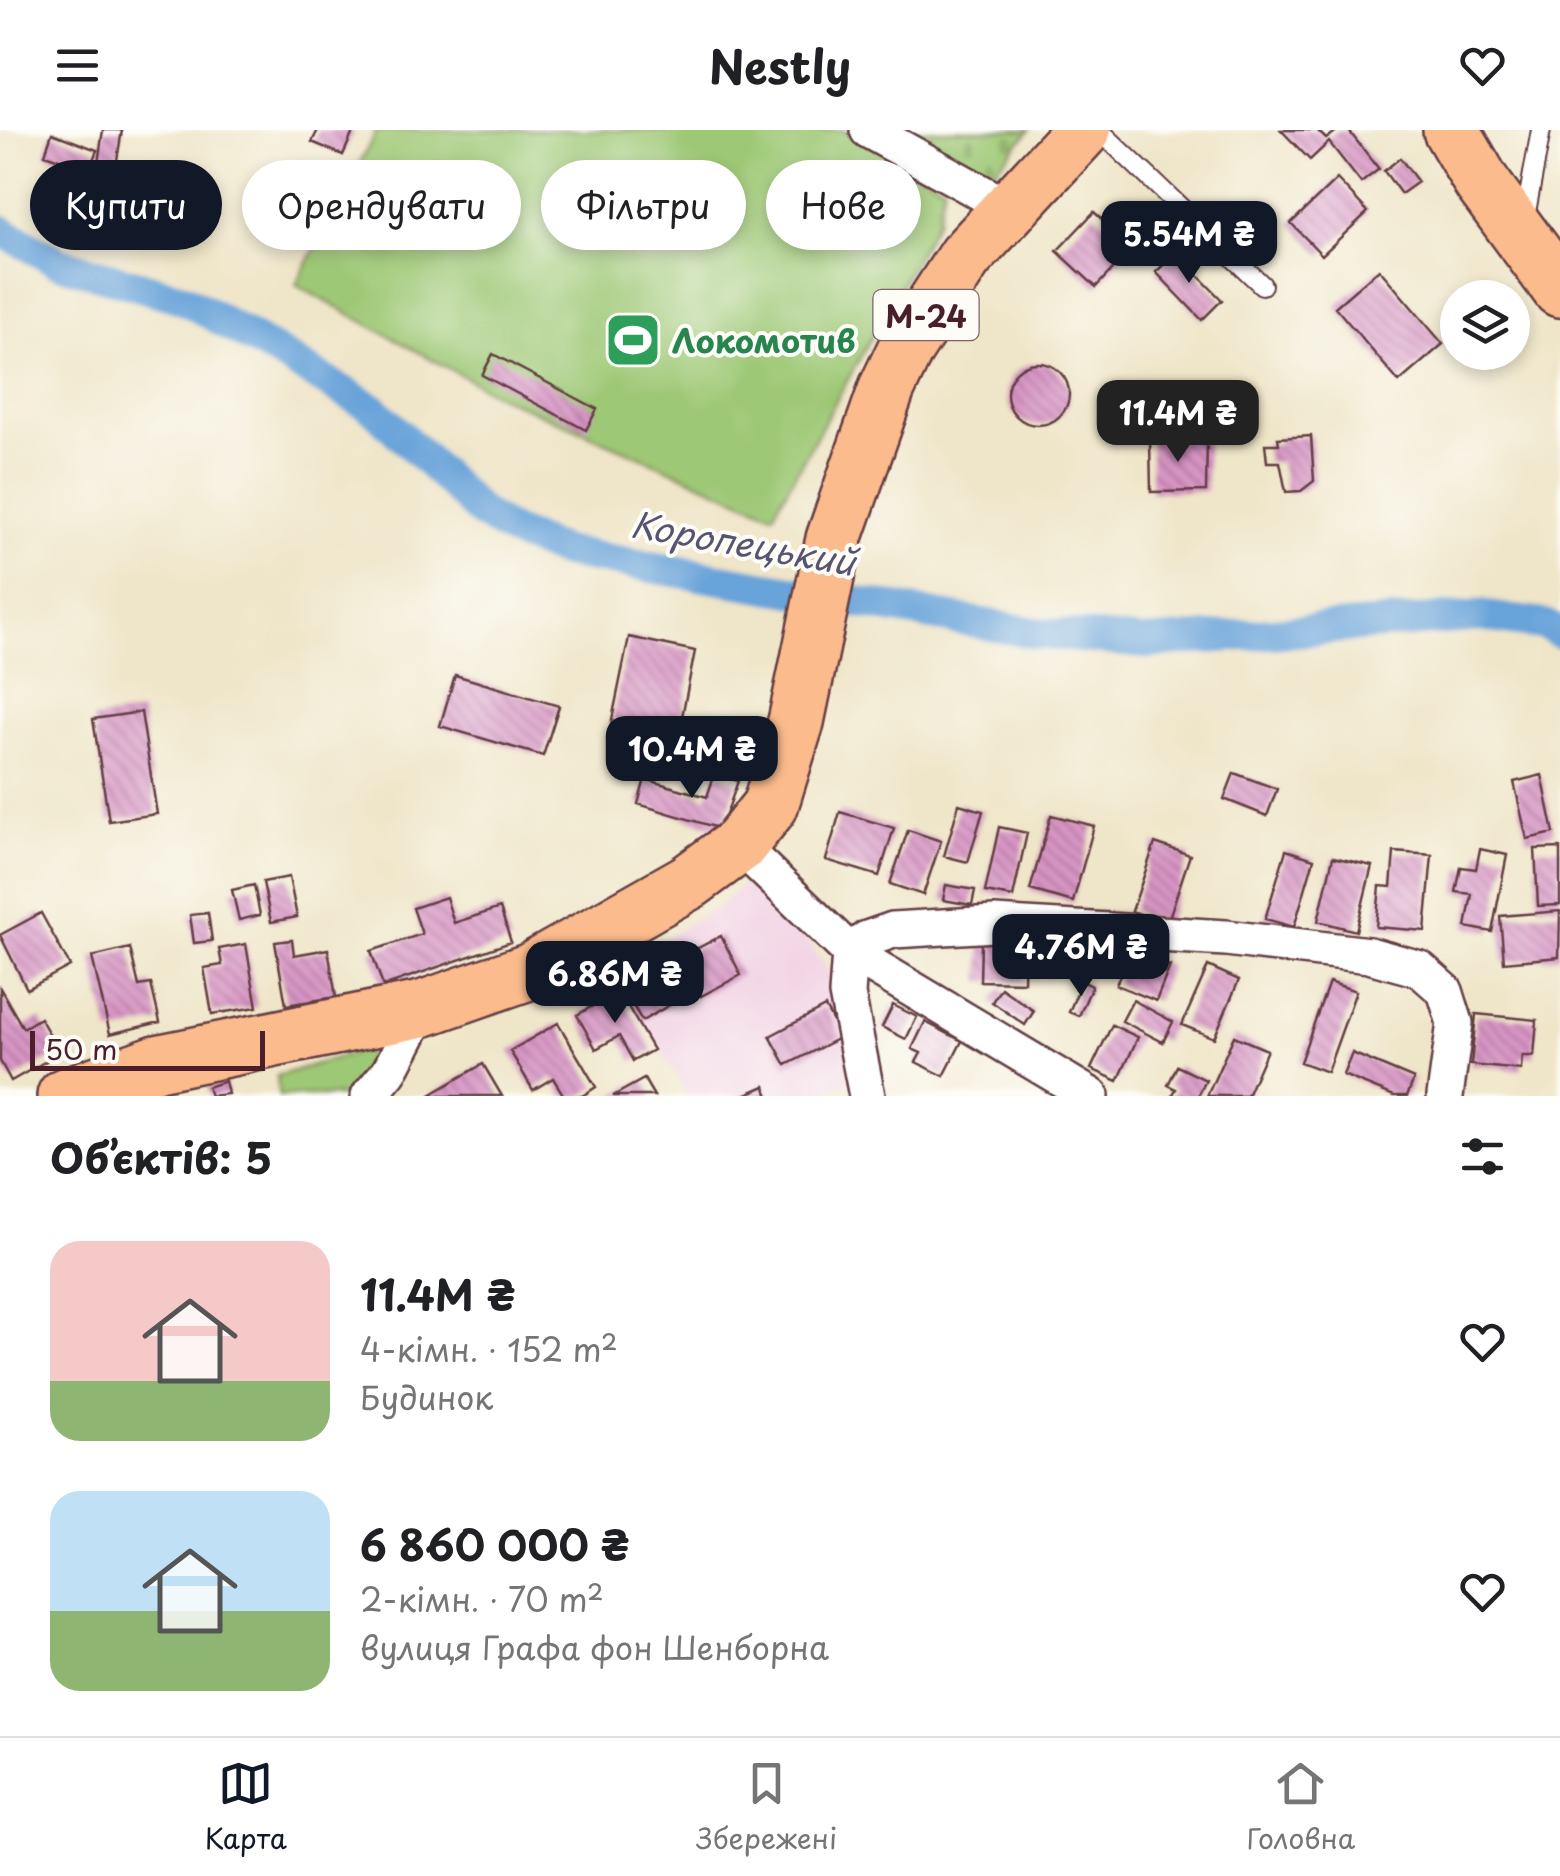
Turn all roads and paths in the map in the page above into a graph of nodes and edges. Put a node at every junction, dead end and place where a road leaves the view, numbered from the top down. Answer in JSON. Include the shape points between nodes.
{"nodes":[{"id":1,"x":868,"y":130,"type":"edge"},
{"id":2,"x":1082,"y":130,"type":"edge"},
{"id":3,"x":1099,"y":130,"type":"edge"},
{"id":4,"x":1451,"y":130,"type":"edge"},
{"id":5,"x":1541,"y":130,"type":"edge"},
{"id":6,"x":1009,"y":208,"type":"junction"},
{"id":7,"x":1520,"y":238,"type":"junction"},
{"id":8,"x":1262,"y":285,"type":"dead end"},
{"id":9,"x":1560,"y":289,"type":"edge"},
{"id":10,"x":739,"y":845,"type":"junction"},
{"id":11,"x":850,"y":952,"type":"junction"},
{"id":12,"x":422,"y":1008,"type":"junction"},
{"id":13,"x":65,"y":1096,"type":"edge"},
{"id":14,"x":368,"y":1096,"type":"edge"},
{"id":15,"x":868,"y":1096,"type":"edge"},
{"id":16,"x":1091,"y":1096,"type":"edge"},
{"id":17,"x":1444,"y":1096,"type":"edge"}],
"edges":[{"from":1,"to":6,"type":"street"},
{"from":2,"to":6,"type":"highway","number":"М-24"},
{"from":3,"to":8,"type":"lane"},
{"from":4,"to":7,"type":"highway"},
{"from":5,"to":7,"type":"lane"},
{"from":6,"to":10,"type":"highway","number":"М-24","via":[[965,256],[906,348],[858,460],[796,722],[770,806]]},
{"from":7,"to":9,"type":"highway"},
{"from":10,"to":11,"type":"street"},
{"from":10,"to":12,"type":"highway","number":"М-24","via":[[568,954]]},
{"from":11,"to":15,"type":"street","via":[[847,994]]},
{"from":11,"to":16,"type":"street"},
{"from":11,"to":17,"type":"street","via":[[893,930],[994,924],[1226,938],[1369,955],[1420,970],[1446,991],[1456,1023]]},
{"from":12,"to":13,"type":"highway","number":"М-24","via":[[157,1064]]},
{"from":12,"to":14,"type":"street"}]}
